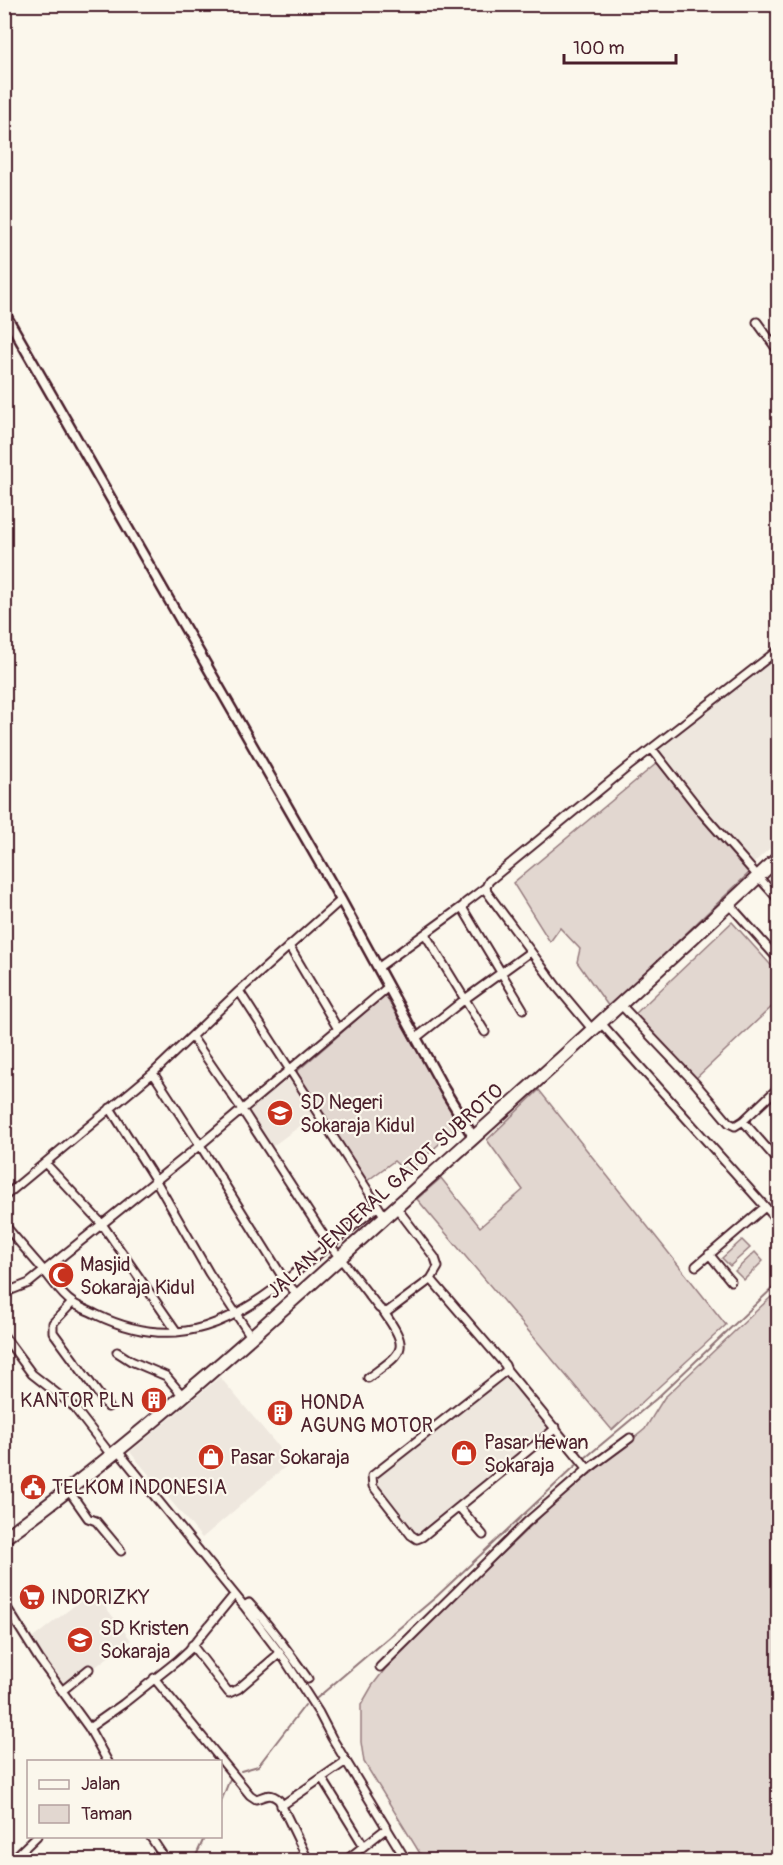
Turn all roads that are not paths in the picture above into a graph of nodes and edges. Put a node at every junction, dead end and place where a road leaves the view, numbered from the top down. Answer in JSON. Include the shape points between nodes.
{"nodes":[{"id":1,"x":4,"y":312,"type":"edge"},
{"id":2,"x":756,"y":322,"type":"dead end"},
{"id":3,"x":778,"y":351,"type":"edge"},
{"id":4,"x":778,"y":650,"type":"edge"},
{"id":5,"x":652,"y":749,"type":"junction"},
{"id":6,"x":778,"y":858,"type":"edge"},
{"id":7,"x":759,"y":876,"type":"junction"},
{"id":8,"x":486,"y":888,"type":"junction"},
{"id":9,"x":778,"y":899,"type":"edge"},
{"id":10,"x":341,"y":900,"type":"junction"},
{"id":11,"x":729,"y":904,"type":"junction"},
{"id":12,"x":463,"y":906,"type":"junction"},
{"id":13,"x":425,"y":934,"type":"junction"},
{"id":14,"x":289,"y":946,"type":"junction"},
{"id":15,"x":530,"y":952,"type":"junction"},
{"id":16,"x":778,"y":959,"type":"edge"},
{"id":17,"x":378,"y":967,"type":"junction"},
{"id":18,"x":501,"y":972,"type":"junction"},
{"id":19,"x":388,"y":987,"type":"junction"},
{"id":20,"x":239,"y":991,"type":"junction"},
{"id":21,"x":465,"y":999,"type":"junction"},
{"id":22,"x":619,"y":1004,"type":"junction"},
{"id":23,"x":524,"y":1009,"type":"dead end"},
{"id":24,"x":596,"y":1025,"type":"junction"},
{"id":25,"x":338,"y":1029,"type":"junction"},
{"id":26,"x":485,"y":1032,"type":"dead end"},
{"id":27,"x":192,"y":1036,"type":"junction"},
{"id":28,"x":416,"y":1038,"type":"junction"},
{"id":29,"x":289,"y":1071,"type":"junction"},
{"id":30,"x":153,"y":1073,"type":"junction"},
{"id":31,"x":778,"y":1088,"type":"edge"},
{"id":32,"x":110,"y":1108,"type":"junction"},
{"id":33,"x":243,"y":1111,"type":"junction"},
{"id":34,"x":743,"y":1121,"type":"junction"},
{"id":35,"x":474,"y":1138,"type":"junction"},
{"id":36,"x":200,"y":1145,"type":"junction"},
{"id":37,"x":778,"y":1161,"type":"edge"},
{"id":38,"x":45,"y":1163,"type":"junction"},
{"id":39,"x":156,"y":1181,"type":"junction"},
{"id":40,"x":4,"y":1197,"type":"edge"},
{"id":41,"x":378,"y":1206,"type":"junction"},
{"id":42,"x":396,"y":1207,"type":"junction"},
{"id":43,"x":765,"y":1207,"type":"junction"},
{"id":44,"x":385,"y":1217,"type":"junction"},
{"id":45,"x":778,"y":1221,"type":"edge"},
{"id":46,"x":4,"y":1224,"type":"edge"},
{"id":47,"x":102,"y":1224,"type":"junction"},
{"id":48,"x":330,"y":1245,"type":"junction"},
{"id":49,"x":709,"y":1254,"type":"junction"},
{"id":50,"x":340,"y":1258,"type":"junction"},
{"id":51,"x":696,"y":1266,"type":"dead end"},
{"id":52,"x":44,"y":1271,"type":"junction"},
{"id":53,"x":431,"y":1279,"type":"junction"},
{"id":54,"x":285,"y":1281,"type":"junction"},
{"id":55,"x":732,"y":1281,"type":"dead end"},
{"id":56,"x":4,"y":1293,"type":"edge"},
{"id":57,"x":299,"y":1296,"type":"junction"},
{"id":58,"x":72,"y":1303,"type":"junction"},
{"id":59,"x":382,"y":1311,"type":"junction"},
{"id":60,"x":235,"y":1315,"type":"junction"},
{"id":61,"x":177,"y":1332,"type":"junction"},
{"id":62,"x":4,"y":1336,"type":"edge"},
{"id":63,"x":252,"y":1338,"type":"junction"},
{"id":64,"x":117,"y":1352,"type":"dead end"},
{"id":65,"x":507,"y":1370,"type":"junction"},
{"id":66,"x":368,"y":1378,"type":"dead end"},
{"id":67,"x":183,"y":1396,"type":"junction"},
{"id":68,"x":108,"y":1407,"type":"dead end"},
{"id":69,"x":556,"y":1428,"type":"junction"},
{"id":70,"x":630,"y":1438,"type":"dead end"},
{"id":71,"x":114,"y":1452,"type":"junction"},
{"id":72,"x":586,"y":1467,"type":"junction"},
{"id":73,"x":69,"y":1491,"type":"junction"},
{"id":74,"x":459,"y":1507,"type":"junction"},
{"id":75,"x":483,"y":1535,"type":"dead end"},
{"id":76,"x":4,"y":1538,"type":"edge"},
{"id":77,"x":121,"y":1551,"type":"dead end"},
{"id":78,"x":234,"y":1595,"type":"junction"},
{"id":79,"x":4,"y":1603,"type":"edge"},
{"id":80,"x":244,"y":1606,"type":"junction"},
{"id":81,"x":192,"y":1645,"type":"junction"},
{"id":82,"x":280,"y":1653,"type":"junction"},
{"id":83,"x":380,"y":1667,"type":"dead end"},
{"id":84,"x":89,"y":1669,"type":"dead end"},
{"id":85,"x":154,"y":1678,"type":"junction"},
{"id":86,"x":308,"y":1678,"type":"dead end"},
{"id":87,"x":63,"y":1690,"type":"junction"},
{"id":88,"x":89,"y":1728,"type":"junction"},
{"id":89,"x":107,"y":1760,"type":"edge"},
{"id":90,"x":346,"y":1761,"type":"junction"},
{"id":91,"x":322,"y":1778,"type":"junction"},
{"id":92,"x":281,"y":1806,"type":"junction"},
{"id":93,"x":387,"y":1828,"type":"junction"},
{"id":94,"x":35,"y":1838,"type":"edge"},
{"id":95,"x":151,"y":1838,"type":"edge"},
{"id":96,"x":364,"y":1846,"type":"junction"},
{"id":97,"x":12,"y":1860,"type":"edge"},
{"id":98,"x":166,"y":1860,"type":"edge"},
{"id":99,"x":308,"y":1860,"type":"edge"},
{"id":100,"x":346,"y":1860,"type":"edge"},
{"id":101,"x":406,"y":1860,"type":"edge"}],
"edges":[{"from":1,"to":10,"type":"street"},
{"from":2,"to":3,"type":"street"},
{"from":4,"to":5,"type":"street"},
{"from":5,"to":7,"type":"street"},
{"from":5,"to":8,"type":"street","via":[[489,881]]},
{"from":6,"to":7,"type":"highway","name":"JALAN JENDERAL GATOT SUBROTO"},
{"from":7,"to":9,"type":"street"},
{"from":7,"to":11,"type":"highway","name":"JALAN JENDERAL GATOT SUBROTO"},
{"from":8,"to":12,"type":"street"},
{"from":8,"to":15,"type":"street"},
{"from":10,"to":14,"type":"street"},
{"from":10,"to":17,"type":"street"},
{"from":11,"to":16,"type":"street"},
{"from":11,"to":22,"type":"highway","name":"JALAN JENDERAL GATOT SUBROTO"},
{"from":12,"to":13,"type":"street"},
{"from":12,"to":18,"type":"street"},
{"from":13,"to":17,"type":"street"},
{"from":13,"to":21,"type":"street"},
{"from":14,"to":20,"type":"street"},
{"from":14,"to":25,"type":"street"},
{"from":15,"to":18,"type":"street"},
{"from":15,"to":24,"type":"street"},
{"from":17,"to":19,"type":"street"},
{"from":18,"to":21,"type":"street"},
{"from":18,"to":23,"type":"street"},
{"from":19,"to":25,"type":"street"},
{"from":19,"to":28,"type":"street"},
{"from":20,"to":27,"type":"street"},
{"from":20,"to":29,"type":"street"},
{"from":21,"to":26,"type":"street"},
{"from":21,"to":28,"type":"street"},
{"from":22,"to":24,"type":"highway","name":"JALAN JENDERAL GATOT SUBROTO"},
{"from":22,"to":34,"type":"street","via":[[729,1123],[735,1126]]},
{"from":24,"to":35,"type":"highway","name":"JALAN JENDERAL GATOT SUBROTO"},
{"from":24,"to":43,"type":"street"},
{"from":25,"to":29,"type":"street"},
{"from":27,"to":30,"type":"street"},
{"from":27,"to":33,"type":"street"},
{"from":28,"to":35,"type":"street"},
{"from":29,"to":33,"type":"street"},
{"from":29,"to":41,"type":"street"},
{"from":30,"to":32,"type":"street"},
{"from":30,"to":36,"type":"street"},
{"from":31,"to":34,"type":"street"},
{"from":32,"to":38,"type":"street"},
{"from":32,"to":39,"type":"street"},
{"from":33,"to":36,"type":"street"},
{"from":33,"to":48,"type":"street"},
{"from":34,"to":37,"type":"street"},
{"from":35,"to":42,"type":"highway","name":"JALAN JENDERAL GATOT SUBROTO"},
{"from":36,"to":39,"type":"street"},
{"from":36,"to":54,"type":"street"},
{"from":38,"to":40,"type":"street"},
{"from":38,"to":47,"type":"street"},
{"from":39,"to":47,"type":"street"},
{"from":39,"to":60,"type":"street"},
{"from":41,"to":44,"type":"street"},
{"from":41,"to":48,"type":"street"},
{"from":42,"to":44,"type":"highway","name":"JALAN JENDERAL GATOT SUBROTO"},
{"from":42,"to":53,"type":"street","via":[[438,1263]]},
{"from":43,"to":45,"type":"street"},
{"from":43,"to":49,"type":"street"},
{"from":44,"to":50,"type":"highway","name":"JALAN JENDERAL GATOT SUBROTO"},
{"from":46,"to":52,"type":"street"},
{"from":47,"to":52,"type":"street"},
{"from":47,"to":61,"type":"street"},
{"from":48,"to":50,"type":"street"},
{"from":48,"to":54,"type":"street"},
{"from":49,"to":51,"type":"street"},
{"from":49,"to":55,"type":"street"},
{"from":50,"to":57,"type":"highway","name":"JALAN JENDERAL GATOT SUBROTO"},
{"from":50,"to":59,"type":"street"},
{"from":52,"to":56,"type":"street","via":[[29,1283]]},
{"from":52,"to":58,"type":"street"},
{"from":53,"to":59,"type":"street","via":[[387,1312]]},
{"from":53,"to":65,"type":"street"},
{"from":54,"to":57,"type":"street"},
{"from":54,"to":60,"type":"street"},
{"from":57,"to":63,"type":"highway","name":"JALAN JENDERAL GATOT SUBROTO"},
{"from":58,"to":61,"type":"street","via":[[132,1329]]},
{"from":58,"to":68,"type":"street","via":[[53,1323],[53,1332]]},
{"from":59,"to":66,"type":"street","via":[[396,1330],[401,1347],[398,1355]]},
{"from":60,"to":61,"type":"street","via":[[207,1327]]},
{"from":60,"to":63,"type":"street"},
{"from":62,"to":71,"type":"street","via":[[33,1374],[73,1406]]},
{"from":63,"to":67,"type":"highway","name":"JALAN JENDERAL GATOT SUBROTO"},
{"from":64,"to":67,"type":"street","via":[[166,1376]]},
{"from":65,"to":69,"type":"street"},
{"from":65,"to":74,"type":"street","via":[[372,1476],[373,1486],[417,1539]]},
{"from":67,"to":71,"type":"highway","name":"JALAN JENDERAL GATOT SUBROTO"},
{"from":69,"to":72,"type":"street"},
{"from":69,"to":74,"type":"street"},
{"from":70,"to":72,"type":"street"},
{"from":71,"to":73,"type":"highway","name":"JALAN JENDERAL GATOT SUBROTO"},
{"from":71,"to":78,"type":"street"},
{"from":72,"to":83,"type":"street"},
{"from":73,"to":76,"type":"highway","name":"JALAN JENDERAL GATOT SUBROTO"},
{"from":73,"to":77,"type":"street","via":[[88,1518],[96,1521]]},
{"from":74,"to":75,"type":"street"},
{"from":78,"to":80,"type":"street"},
{"from":78,"to":81,"type":"street"},
{"from":79,"to":87,"type":"street"},
{"from":80,"to":82,"type":"street"},
{"from":80,"to":86,"type":"street","via":[[249,1603]]},
{"from":81,"to":82,"type":"street","via":[[229,1693]]},
{"from":81,"to":85,"type":"street"},
{"from":82,"to":90,"type":"street"},
{"from":84,"to":87,"type":"street"},
{"from":85,"to":88,"type":"street"},
{"from":85,"to":92,"type":"street","via":[[250,1796],[274,1795]]},
{"from":87,"to":88,"type":"street"},
{"from":88,"to":89,"type":"street"},
{"from":90,"to":91,"type":"street"},
{"from":90,"to":93,"type":"street"},
{"from":91,"to":92,"type":"street"},
{"from":91,"to":96,"type":"street"},
{"from":92,"to":99,"type":"street"},
{"from":93,"to":96,"type":"street"},
{"from":93,"to":101,"type":"street"},
{"from":94,"to":97,"type":"street"},
{"from":95,"to":98,"type":"street"},
{"from":96,"to":100,"type":"street"}]}
